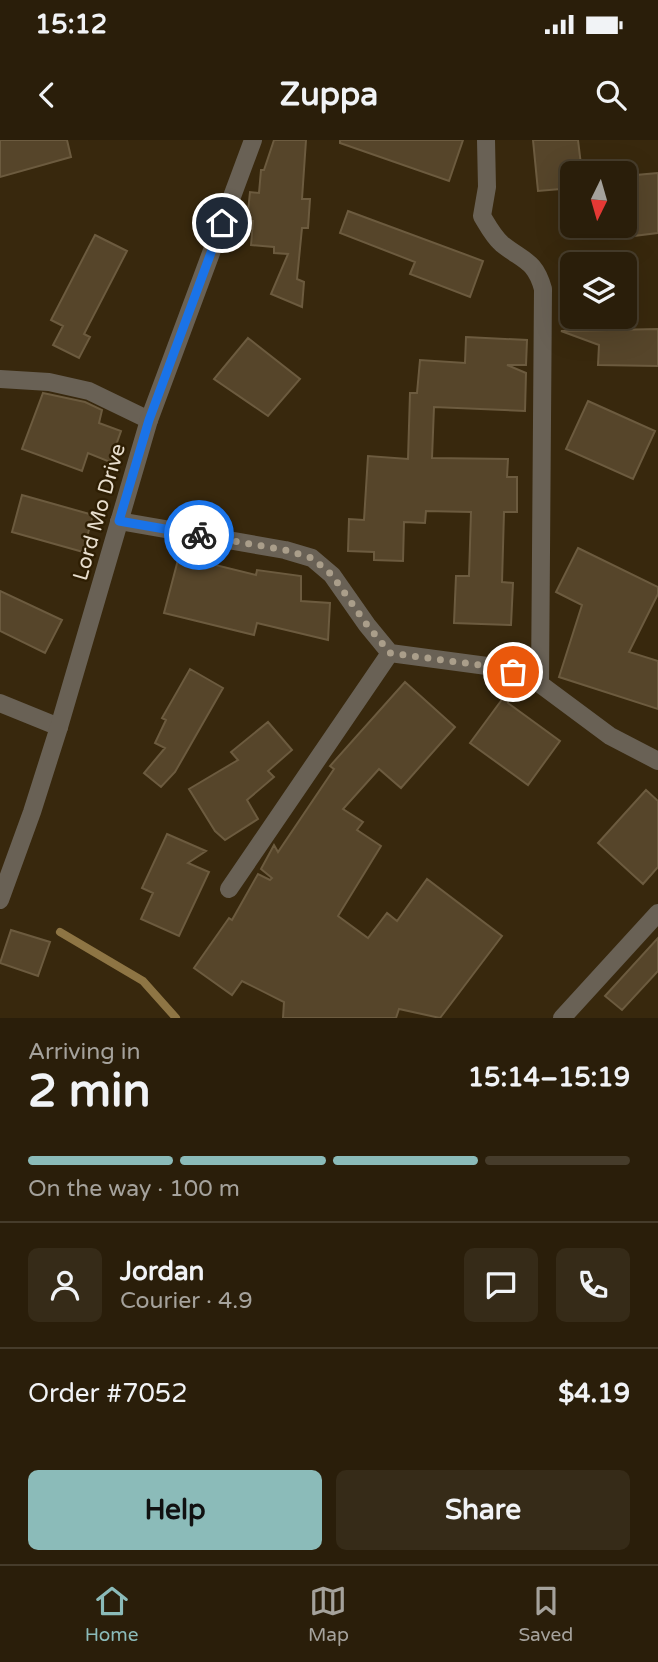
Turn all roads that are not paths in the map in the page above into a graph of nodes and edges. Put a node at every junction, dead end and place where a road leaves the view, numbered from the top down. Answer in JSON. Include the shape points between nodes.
{"nodes":[{"id":1,"x":253,"y":140,"type":"edge"},
{"id":2,"x":486,"y":140,"type":"edge"},
{"id":3,"x":0,"y":379,"type":"edge"},
{"id":4,"x":149,"y":420,"type":"junction"},
{"id":5,"x":119,"y":521,"type":"junction"},
{"id":6,"x":390,"y":653,"type":"junction"},
{"id":7,"x":540,"y":684,"type":"junction"},
{"id":8,"x":0,"y":703,"type":"edge"},
{"id":9,"x":59,"y":727,"type":"junction"},
{"id":10,"x":658,"y":761,"type":"edge"},
{"id":11,"x":229,"y":889,"type":"dead end"},
{"id":12,"x":0,"y":900,"type":"edge"},
{"id":13,"x":658,"y":913,"type":"edge"},
{"id":14,"x":562,"y":1018,"type":"edge"}],
"edges":[{"from":1,"to":4,"type":"street","name":"Lord Mo Drive"},
{"from":2,"to":7,"type":"street","via":[[487,187],[482,215],[502,243],[539,273],[543,289]]},
{"from":3,"to":4,"type":"street","via":[[49,382],[89,391]]},
{"from":4,"to":5,"type":"street","name":"Lord Mo Drive"},
{"from":5,"to":6,"type":"street","via":[[312,558],[332,575]]},
{"from":5,"to":9,"type":"street","name":"Lord Mo Drive"},
{"from":6,"to":7,"type":"street","via":[[487,666]]},
{"from":6,"to":11,"type":"street"},
{"from":7,"to":10,"type":"street","via":[[610,737]]},
{"from":8,"to":9,"type":"street"},
{"from":9,"to":12,"type":"street","name":"Lord Mo Drive"},
{"from":13,"to":14,"type":"street"}]}
